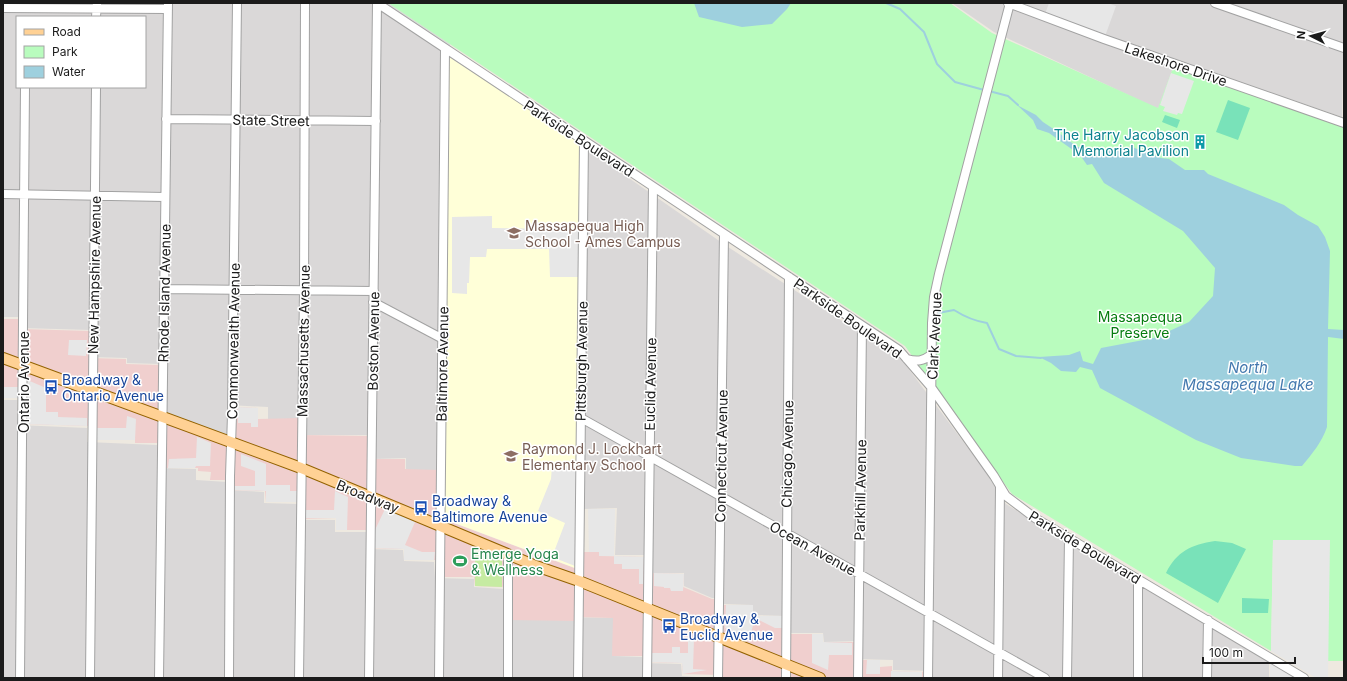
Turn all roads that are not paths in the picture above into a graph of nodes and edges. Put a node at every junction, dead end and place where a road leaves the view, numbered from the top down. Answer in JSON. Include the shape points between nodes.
{"nodes":[{"id":1,"x":237,"y":3,"type":"edge"},
{"id":2,"x":305,"y":3,"type":"edge"},
{"id":3,"x":377,"y":3,"type":"edge"},
{"id":4,"x":1009,"y":3,"type":"edge"},
{"id":5,"x":1214,"y":3,"type":"edge"},
{"id":6,"x":26,"y":6,"type":"edge"},
{"id":7,"x":168,"y":6,"type":"edge"},
{"id":8,"x":3,"y":8,"type":"edge"},
{"id":9,"x":97,"y":10,"type":"edge"},
{"id":10,"x":1344,"y":48,"type":"edge"},
{"id":11,"x":445,"y":50,"type":"junction"},
{"id":12,"x":25,"y":88,"type":"edge"},
{"id":13,"x":96,"y":88,"type":"edge"},
{"id":14,"x":166,"y":119,"type":"junction"},
{"id":15,"x":235,"y":120,"type":"junction"},
{"id":16,"x":304,"y":120,"type":"junction"},
{"id":17,"x":376,"y":121,"type":"junction"},
{"id":18,"x":1344,"y":122,"type":"edge"},
{"id":19,"x":584,"y":141,"type":"junction"},
{"id":20,"x":653,"y":187,"type":"junction"},
{"id":21,"x":3,"y":194,"type":"edge"},
{"id":22,"x":24,"y":194,"type":"junction"},
{"id":23,"x":95,"y":196,"type":"junction"},
{"id":24,"x":165,"y":197,"type":"junction"},
{"id":25,"x":724,"y":234,"type":"junction"},
{"id":26,"x":789,"y":277,"type":"junction"},
{"id":27,"x":164,"y":288,"type":"junction"},
{"id":28,"x":233,"y":290,"type":"junction"},
{"id":29,"x":304,"y":290,"type":"junction"},
{"id":30,"x":374,"y":291,"type":"junction"},
{"id":31,"x":373,"y":302,"type":"junction"},
{"id":32,"x":862,"y":326,"type":"junction"},
{"id":33,"x":443,"y":339,"type":"junction"},
{"id":34,"x":931,"y":355,"type":"junction"},
{"id":35,"x":3,"y":358,"type":"edge"},
{"id":36,"x":907,"y":359,"type":"junction"},
{"id":37,"x":23,"y":366,"type":"junction"},
{"id":38,"x":931,"y":387,"type":"junction"},
{"id":39,"x":93,"y":392,"type":"junction"},
{"id":40,"x":163,"y":418,"type":"junction"},
{"id":41,"x":580,"y":418,"type":"junction"},
{"id":42,"x":231,"y":442,"type":"junction"},
{"id":43,"x":650,"y":457,"type":"junction"},
{"id":44,"x":301,"y":468,"type":"junction"},
{"id":45,"x":1000,"y":484,"type":"junction"},
{"id":46,"x":720,"y":496,"type":"junction"},
{"id":47,"x":371,"y":497,"type":"junction"},
{"id":48,"x":441,"y":526,"type":"junction"},
{"id":49,"x":786,"y":534,"type":"junction"},
{"id":50,"x":1069,"y":538,"type":"junction"},
{"id":51,"x":508,"y":555,"type":"junction"},
{"id":52,"x":859,"y":574,"type":"junction"},
{"id":53,"x":1138,"y":579,"type":"junction"},
{"id":54,"x":579,"y":580,"type":"junction"},
{"id":55,"x":648,"y":609,"type":"junction"},
{"id":56,"x":929,"y":613,"type":"junction"},
{"id":57,"x":1208,"y":620,"type":"junction"},
{"id":58,"x":719,"y":636,"type":"junction"},
{"id":59,"x":999,"y":652,"type":"junction"},
{"id":60,"x":786,"y":665,"type":"junction"},
{"id":61,"x":20,"y":678,"type":"edge"},
{"id":62,"x":90,"y":678,"type":"edge"},
{"id":63,"x":159,"y":678,"type":"edge"},
{"id":64,"x":229,"y":678,"type":"edge"},
{"id":65,"x":299,"y":678,"type":"edge"},
{"id":66,"x":369,"y":678,"type":"edge"},
{"id":67,"x":439,"y":678,"type":"edge"},
{"id":68,"x":508,"y":678,"type":"edge"},
{"id":69,"x":578,"y":678,"type":"edge"},
{"id":70,"x":647,"y":678,"type":"edge"},
{"id":71,"x":718,"y":678,"type":"edge"},
{"id":72,"x":786,"y":678,"type":"edge"},
{"id":73,"x":820,"y":678,"type":"edge"},
{"id":74,"x":858,"y":678,"type":"edge"},
{"id":75,"x":928,"y":678,"type":"edge"},
{"id":76,"x":998,"y":678,"type":"edge"},
{"id":77,"x":1045,"y":678,"type":"edge"},
{"id":78,"x":1067,"y":678,"type":"edge"},
{"id":79,"x":1138,"y":678,"type":"edge"},
{"id":80,"x":1207,"y":678,"type":"edge"},
{"id":81,"x":1304,"y":678,"type":"edge"}],
"edges":[{"from":1,"to":15,"type":"street","name":"Commonwealth Avenue"},
{"from":2,"to":16,"type":"street","name":"Massachusetts Avenue"},
{"from":3,"to":11,"type":"street","name":"Parkside Boulevard"},
{"from":3,"to":17,"type":"street","name":"Boston Avenue"},
{"from":4,"to":18,"type":"street","name":"Lakeshore Drive","via":[[1104,39]]},
{"from":4,"to":34,"type":"street","name":"Clark Avenue","via":[[939,274],[933,304]]},
{"from":5,"to":10,"type":"street"},
{"from":6,"to":8,"type":"street"},
{"from":6,"to":9,"type":"street"},
{"from":7,"to":9,"type":"street"},
{"from":7,"to":14,"type":"street","name":"Rhode Island Avenue"},
{"from":11,"to":19,"type":"street","name":"Parkside Boulevard"},
{"from":11,"to":33,"type":"street","name":"Baltimore Avenue"},
{"from":12,"to":22,"type":"street","name":"Ontario Avenue"},
{"from":13,"to":23,"type":"street","name":"New Hampshire Avenue"},
{"from":14,"to":15,"type":"street","name":"State Street"},
{"from":14,"to":24,"type":"street","name":"Rhode Island Avenue"},
{"from":15,"to":16,"type":"street","name":"State Street"},
{"from":15,"to":28,"type":"street","name":"Commonwealth Avenue"},
{"from":16,"to":17,"type":"street","name":"State Street"},
{"from":16,"to":29,"type":"street","name":"Massachusetts Avenue"},
{"from":17,"to":30,"type":"street","name":"Boston Avenue"},
{"from":19,"to":20,"type":"street","name":"Parkside Boulevard"},
{"from":19,"to":41,"type":"street","name":"Pittsburgh Avenue"},
{"from":20,"to":25,"type":"street","name":"Parkside Boulevard"},
{"from":20,"to":43,"type":"street","name":"Euclid Avenue"},
{"from":21,"to":22,"type":"street"},
{"from":22,"to":23,"type":"street"},
{"from":22,"to":37,"type":"street","name":"Ontario Avenue"},
{"from":23,"to":24,"type":"street"},
{"from":23,"to":39,"type":"street","name":"New Hampshire Avenue"},
{"from":24,"to":27,"type":"street","name":"Rhode Island Avenue"},
{"from":25,"to":26,"type":"street","name":"Parkside Boulevard"},
{"from":25,"to":46,"type":"street","name":"Connecticut Avenue"},
{"from":26,"to":32,"type":"street","name":"Parkside Boulevard"},
{"from":26,"to":49,"type":"street","name":"Chicago Avenue"},
{"from":27,"to":28,"type":"street"},
{"from":27,"to":40,"type":"street","name":"Rhode Island Avenue"},
{"from":28,"to":29,"type":"street"},
{"from":28,"to":42,"type":"street","name":"Commonwealth Avenue"},
{"from":29,"to":30,"type":"street"},
{"from":29,"to":44,"type":"street","name":"Massachusetts Avenue"},
{"from":30,"to":31,"type":"street","name":"Boston Avenue"},
{"from":31,"to":33,"type":"street"},
{"from":31,"to":47,"type":"street","name":"Boston Avenue"},
{"from":32,"to":36,"type":"street","name":"Parkside Boulevard","via":[[899,350]]},
{"from":32,"to":52,"type":"street","name":"Parkhill Avenue"},
{"from":33,"to":48,"type":"street","name":"Baltimore Avenue"},
{"from":34,"to":36,"type":"street","via":[[921,361]]},
{"from":34,"to":38,"type":"street","name":"Clark Avenue"},
{"from":35,"to":37,"type":"main road","name":"Broadway"},
{"from":36,"to":38,"type":"street","name":"Parkside Boulevard"},
{"from":37,"to":39,"type":"main road","name":"Broadway"},
{"from":37,"to":61,"type":"street","name":"Ontario Avenue"},
{"from":38,"to":45,"type":"street","name":"Parkside Boulevard"},
{"from":38,"to":56,"type":"street","name":"Clark Avenue"},
{"from":39,"to":40,"type":"main road","name":"Broadway"},
{"from":39,"to":62,"type":"street","name":"New Hampshire Avenue"},
{"from":40,"to":42,"type":"main road","name":"Broadway"},
{"from":40,"to":63,"type":"street","name":"Rhode Island Avenue"},
{"from":41,"to":43,"type":"street","name":"Ocean Avenue"},
{"from":41,"to":54,"type":"street","name":"Pittsburgh Avenue"},
{"from":42,"to":44,"type":"main road","name":"Broadway"},
{"from":42,"to":64,"type":"street","name":"Commonwealth Avenue"},
{"from":43,"to":46,"type":"street","name":"Ocean Avenue"},
{"from":43,"to":55,"type":"street","name":"Euclid Avenue"},
{"from":44,"to":47,"type":"main road","name":"Broadway"},
{"from":44,"to":65,"type":"street","name":"Massachusetts Avenue"},
{"from":45,"to":50,"type":"street","name":"Parkside Boulevard","via":[[1013,503]]},
{"from":45,"to":59,"type":"street"},
{"from":46,"to":49,"type":"street","name":"Ocean Avenue"},
{"from":46,"to":58,"type":"street","name":"Connecticut Avenue"},
{"from":47,"to":48,"type":"main road","name":"Broadway"},
{"from":47,"to":66,"type":"street","name":"Boston Avenue"},
{"from":48,"to":51,"type":"main road","name":"Broadway"},
{"from":48,"to":67,"type":"street","name":"Baltimore Avenue"},
{"from":49,"to":52,"type":"street","name":"Ocean Avenue"},
{"from":49,"to":60,"type":"street","name":"Chicago Avenue"},
{"from":50,"to":53,"type":"street","name":"Parkside Boulevard"},
{"from":50,"to":78,"type":"street"},
{"from":51,"to":54,"type":"main road","name":"Broadway"},
{"from":51,"to":68,"type":"street"},
{"from":52,"to":56,"type":"street","name":"Ocean Avenue"},
{"from":52,"to":74,"type":"street","name":"Parkhill Avenue"},
{"from":53,"to":57,"type":"street","name":"Parkside Boulevard"},
{"from":53,"to":79,"type":"street"},
{"from":54,"to":55,"type":"main road","name":"Broadway"},
{"from":54,"to":69,"type":"street","name":"Pittsburgh Avenue"},
{"from":55,"to":58,"type":"main road","name":"Broadway"},
{"from":55,"to":70,"type":"street","name":"Euclid Avenue"},
{"from":56,"to":59,"type":"street","name":"Ocean Avenue"},
{"from":56,"to":75,"type":"street","name":"Clark Avenue"},
{"from":57,"to":80,"type":"street"},
{"from":57,"to":81,"type":"street","name":"Parkside Boulevard"},
{"from":58,"to":60,"type":"main road","name":"Broadway"},
{"from":58,"to":71,"type":"street","name":"Connecticut Avenue"},
{"from":59,"to":76,"type":"street"},
{"from":59,"to":77,"type":"street","name":"Ocean Avenue"},
{"from":60,"to":72,"type":"street","name":"Chicago Avenue"},
{"from":60,"to":73,"type":"main road","name":"Broadway"}]}
